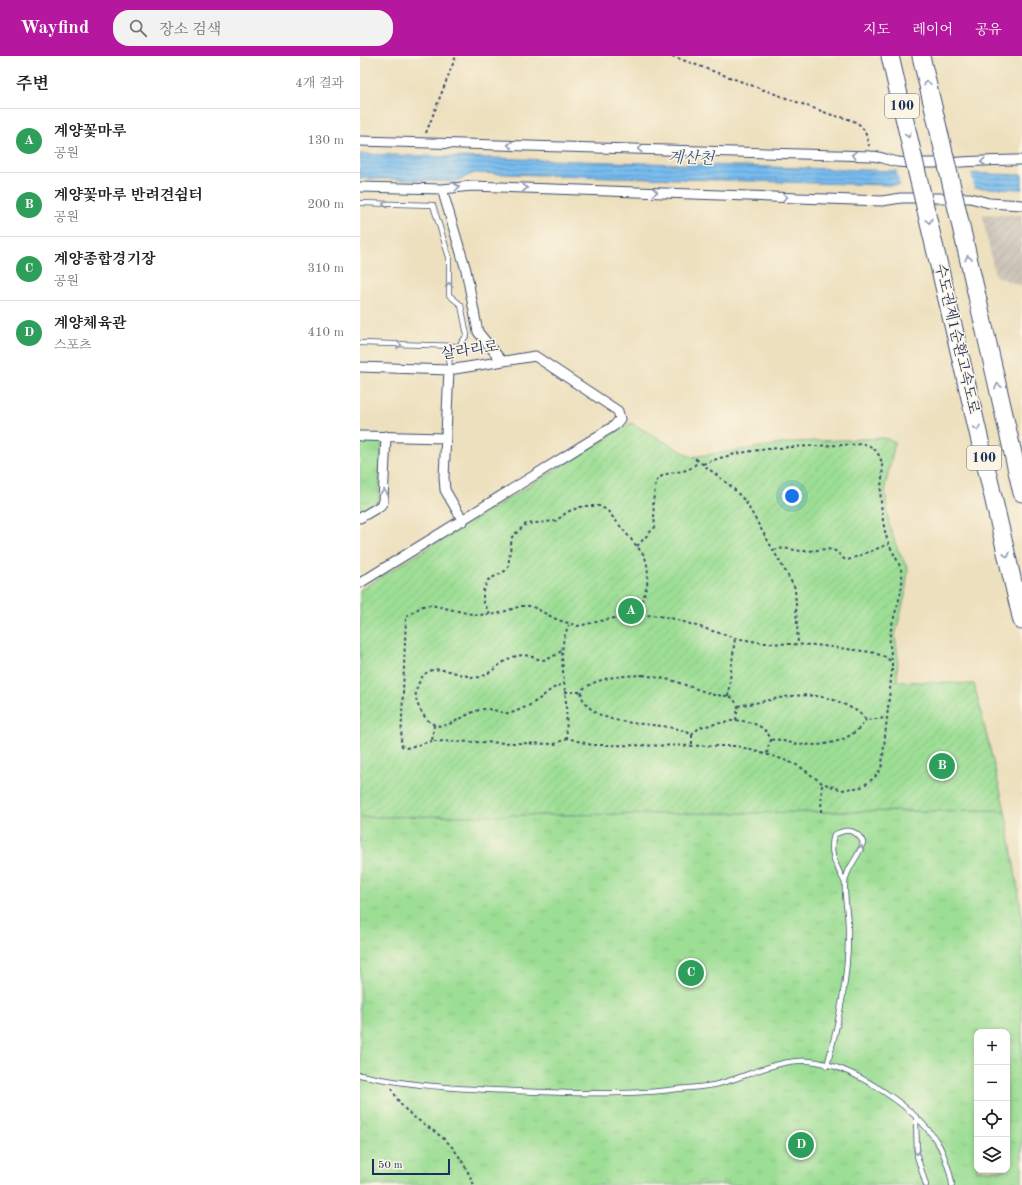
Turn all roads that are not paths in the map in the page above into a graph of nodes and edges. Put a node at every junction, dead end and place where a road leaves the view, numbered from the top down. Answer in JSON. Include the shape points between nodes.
{"nodes":[{"id":1,"x":890,"y":56,"type":"edge"},
{"id":2,"x":921,"y":56,"type":"edge"},
{"id":3,"x":360,"y":141,"type":"edge"},
{"id":4,"x":1022,"y":160,"type":"edge"},
{"id":5,"x":360,"y":187,"type":"edge"},
{"id":6,"x":442,"y":189,"type":"junction"},
{"id":7,"x":360,"y":203,"type":"edge"},
{"id":8,"x":1022,"y":205,"type":"edge"},
{"id":9,"x":360,"y":343,"type":"edge"},
{"id":10,"x":450,"y":346,"type":"junction"},
{"id":11,"x":501,"y":360,"type":"junction"},
{"id":12,"x":360,"y":367,"type":"edge"},
{"id":13,"x":450,"y":370,"type":"junction"},
{"id":14,"x":360,"y":436,"type":"edge"},
{"id":15,"x":386,"y":436,"type":"junction"},
{"id":16,"x":446,"y":438,"type":"junction"},
{"id":17,"x":1022,"y":493,"type":"edge"},
{"id":18,"x":360,"y":518,"type":"edge"},
{"id":19,"x":463,"y":520,"type":"junction"},
{"id":20,"x":360,"y":583,"type":"edge"},
{"id":21,"x":1022,"y":621,"type":"edge"},
{"id":22,"x":845,"y":883,"type":"junction"},
{"id":23,"x":827,"y":1066,"type":"junction"},
{"id":24,"x":360,"y":1075,"type":"edge"},
{"id":25,"x":916,"y":1117,"type":"junction"},
{"id":26,"x":926,"y":1185,"type":"edge"},
{"id":27,"x":952,"y":1185,"type":"edge"}],
"edges":[{"from":1,"to":21,"type":"highway","name":"수도권제1순환고속도로","number":"100","one_way":true,"bridge":true},
{"from":17,"to":2,"type":"highway","name":"수도권제1순환고속도로","number":"100","one_way":true,"bridge":true},
{"from":4,"to":3,"type":"street","one_way":true,"via":[[970,163],[897,162],[871,156]]},
{"from":5,"to":6,"type":"street"},
{"from":6,"to":8,"type":"street","one_way":true,"via":[[472,186],[882,200],[970,198],[989,204]]},
{"from":6,"to":11,"type":"street","via":[[466,270],[478,332]]},
{"from":10,"to":7,"type":"lane","one_way":true,"via":[[459,346],[467,335],[461,305],[449,295],[450,257],[433,205]]},
{"from":9,"to":10,"type":"lane","one_way":true},
{"from":10,"to":13,"type":"lane"},
{"from":11,"to":13,"type":"street","name":"살라리로"},
{"from":11,"to":19,"type":"street","name":"살라리로","via":[[535,356],[618,412],[620,419],[614,426]]},
{"from":12,"to":13,"type":"street","name":"살라리로"},
{"from":13,"to":16,"type":"street"},
{"from":14,"to":15,"type":"street"},
{"from":15,"to":16,"type":"street"},
{"from":18,"to":15,"type":"street","one_way":true,"via":[[383,502]]},
{"from":16,"to":19,"type":"street","via":[[446,490]]},
{"from":19,"to":20,"type":"street"},
{"from":22,"to":22,"type":"lane","one_way":true,"via":[[848,870],[861,850],[863,842],[859,834],[851,830],[834,835],[830,845],[836,866]]},
{"from":22,"to":23,"type":"lane","via":[[848,928],[847,975],[840,1018]]},
{"from":23,"to":24,"type":"lane","via":[[810,1061],[793,1062],[773,1065],[715,1085],[610,1094],[482,1090],[389,1081]]},
{"from":23,"to":25,"type":"lane","via":[[871,1082]]},
{"from":25,"to":26,"type":"lane","one_way":true,"via":[[917,1156]]},
{"from":25,"to":27,"type":"lane","via":[[938,1142]]}]}
